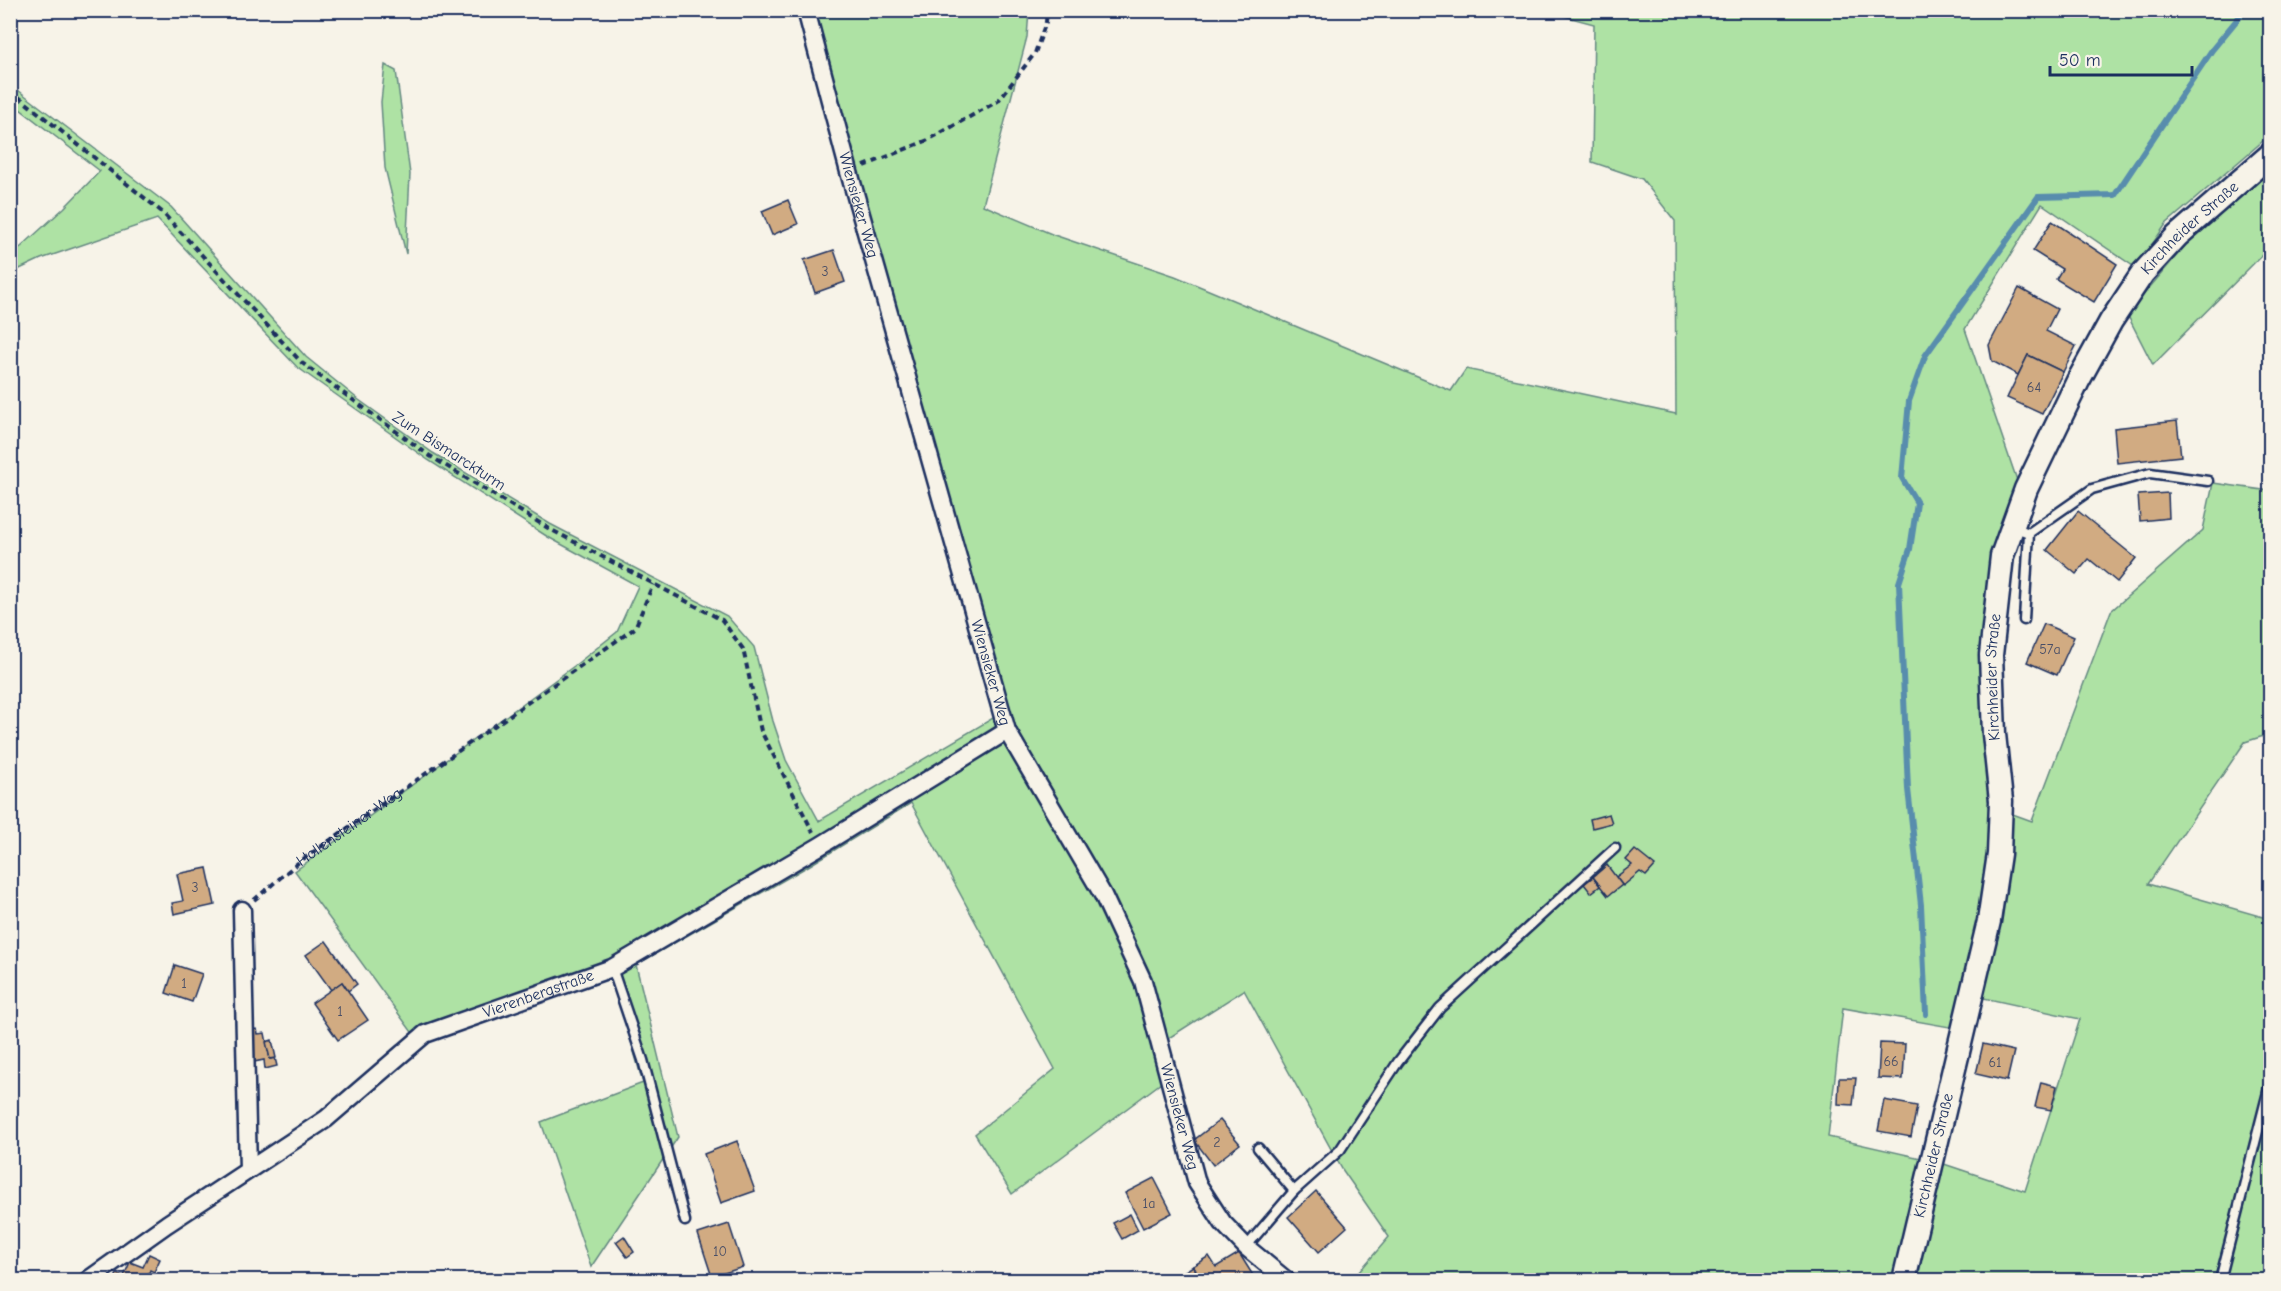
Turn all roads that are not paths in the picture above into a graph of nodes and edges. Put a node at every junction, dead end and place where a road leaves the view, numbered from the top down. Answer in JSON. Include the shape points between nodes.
{"nodes":[{"id":1,"x":806,"y":10,"type":"edge"},
{"id":2,"x":2271,"y":155,"type":"edge"},
{"id":3,"x":2208,"y":481,"type":"dead end"},
{"id":4,"x":2020,"y":530,"type":"junction"},
{"id":5,"x":2024,"y":620,"type":"dead end"},
{"id":6,"x":1007,"y":731,"type":"junction"},
{"id":7,"x":1616,"y":848,"type":"dead end"},
{"id":8,"x":242,"y":910,"type":"road end"},
{"id":9,"x":612,"y":968,"type":"junction"},
{"id":10,"x":2271,"y":1084,"type":"edge"},
{"id":11,"x":1258,"y":1148,"type":"dead end"},
{"id":12,"x":248,"y":1170,"type":"junction"},
{"id":13,"x":1294,"y":1191,"type":"junction"},
{"id":14,"x":685,"y":1221,"type":"dead end"},
{"id":15,"x":1246,"y":1247,"type":"junction"},
{"id":16,"x":88,"y":1281,"type":"edge"},
{"id":17,"x":1286,"y":1281,"type":"edge"},
{"id":18,"x":1904,"y":1281,"type":"edge"},
{"id":19,"x":2220,"y":1281,"type":"edge"}],
"edges":[{"from":1,"to":6,"type":"street","name":"Wiensieker Weg"},
{"from":2,"to":4,"type":"main road","name":"Kirchheider Straße","via":[[2177,236],[2143,273],[2078,381],[2026,489]]},
{"from":3,"to":4,"type":"lane","via":[[2150,473],[2092,489]]},
{"from":4,"to":5,"type":"lane"},
{"from":4,"to":18,"type":"main road","name":"Kirchheider Straße","via":[[2002,556],[1991,655],[2001,801],[1999,854],[1989,921]]},
{"from":6,"to":9,"type":"street","name":"Vierenbergstraße"},
{"from":6,"to":15,"type":"street","name":"Wiensieker Weg","via":[[1103,895],[1143,981],[1197,1183],[1223,1223]]},
{"from":7,"to":13,"type":"lane","via":[[1440,1008],[1398,1062],[1340,1150]]},
{"from":8,"to":12,"type":"street"},
{"from":9,"to":12,"type":"street","name":"Vierenbergstraße","via":[[425,1034],[326,1119]]},
{"from":9,"to":14,"type":"lane","via":[[643,1060]]},
{"from":10,"to":19,"type":"lane"},
{"from":11,"to":13,"type":"lane"},
{"from":12,"to":16,"type":"street","name":"Vierenbergstraße"},
{"from":13,"to":15,"type":"lane"},
{"from":15,"to":17,"type":"street","name":"Wiensieker Weg"}]}
